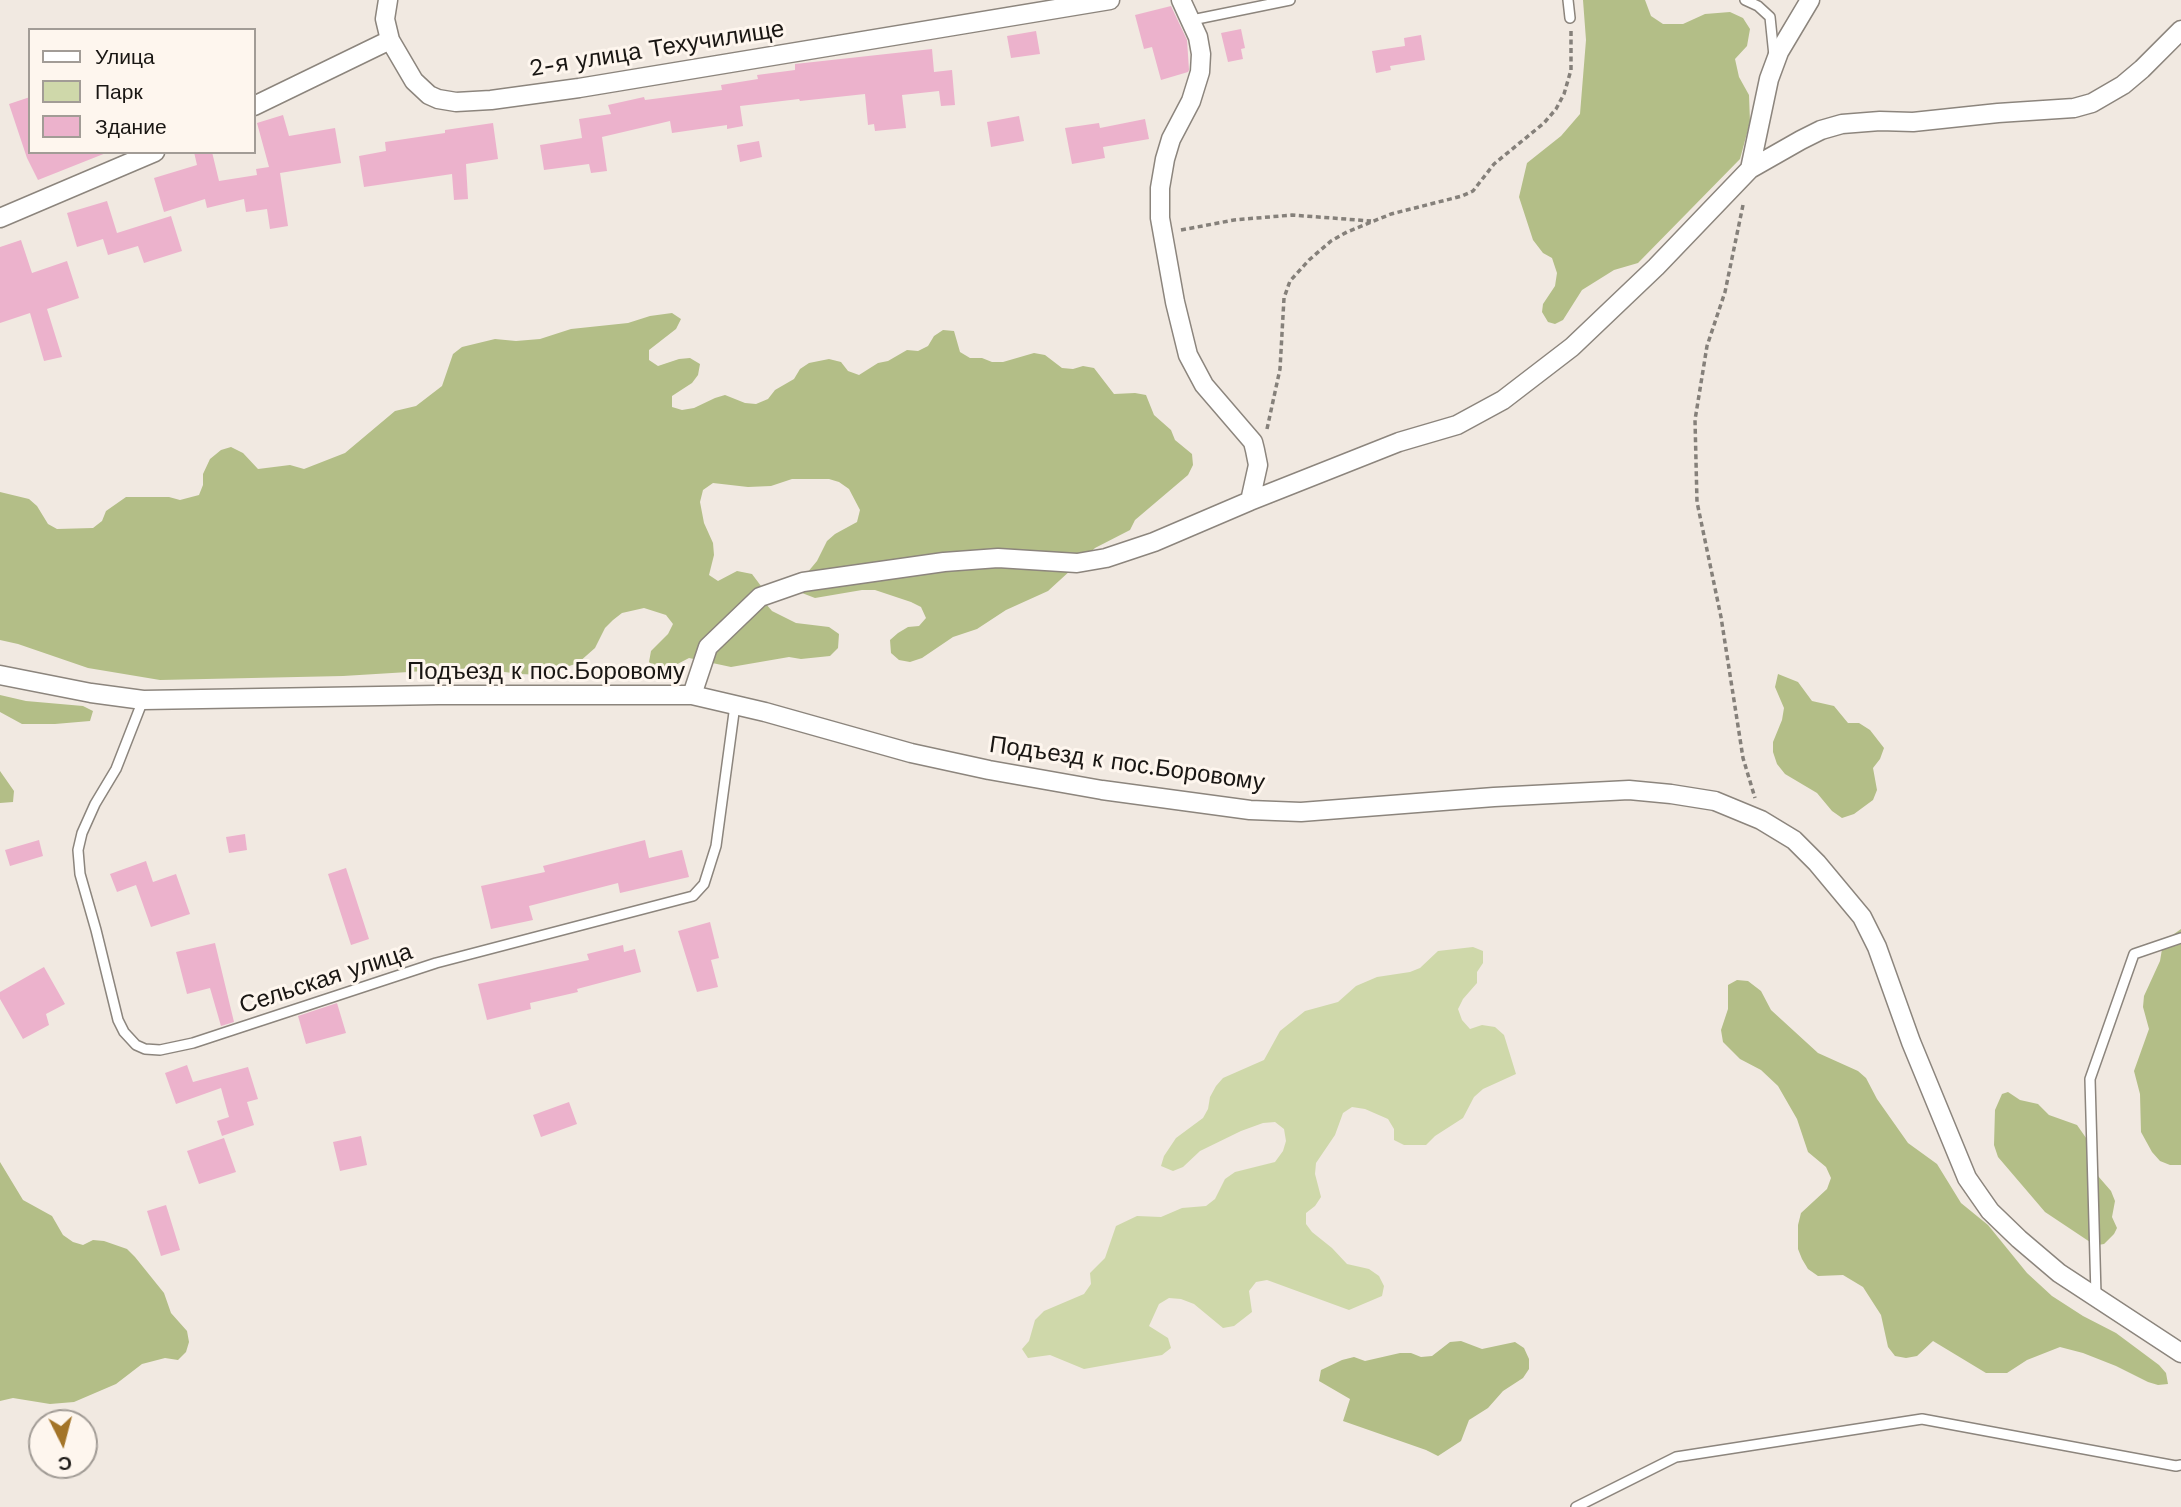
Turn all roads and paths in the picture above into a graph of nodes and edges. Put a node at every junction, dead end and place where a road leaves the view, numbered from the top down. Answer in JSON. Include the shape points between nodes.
{"nodes":[{"id":1,"x":388,"y":0,"type":"edge"},
{"id":2,"x":1110,"y":0,"type":"edge"},
{"id":3,"x":1181,"y":0,"type":"edge"},
{"id":4,"x":1290,"y":0,"type":"edge"},
{"id":5,"x":1568,"y":0,"type":"edge"},
{"id":6,"x":1745,"y":0,"type":"edge"},
{"id":7,"x":1810,"y":0,"type":"edge"},
{"id":8,"x":1570,"y":18,"type":"joint"},
{"id":9,"x":1192,"y":20,"type":"junction"},
{"id":10,"x":2181,"y":30,"type":"edge"},
{"id":11,"x":390,"y":40,"type":"junction"},
{"id":12,"x":1773,"y":68,"type":"junction"},
{"id":13,"x":256,"y":105,"type":"edge"},
{"id":14,"x":150,"y":154,"type":"edge"},
{"id":15,"x":1751,"y":169,"type":"junction"},
{"id":16,"x":0,"y":218,"type":"edge"},
{"id":17,"x":1373,"y":221,"type":"junction"},
{"id":18,"x":1163,"y":234,"type":"junction"},
{"id":19,"x":1266,"y":433,"type":"dead end"},
{"id":20,"x":1250,"y":500,"type":"junction"},
{"id":21,"x":0,"y":675,"type":"edge"},
{"id":22,"x":692,"y":695,"type":"junction"},
{"id":23,"x":143,"y":700,"type":"junction"},
{"id":24,"x":735,"y":705,"type":"junction"},
{"id":25,"x":1761,"y":820,"type":"junction"},
{"id":26,"x":2181,"y":938,"type":"edge"},
{"id":27,"x":2096,"y":1297,"type":"junction"},
{"id":28,"x":2181,"y":1353,"type":"edge"},
{"id":29,"x":2181,"y":1465,"type":"edge"},
{"id":30,"x":1576,"y":1507,"type":"edge"}],
"edges":[{"from":1,"to":11,"type":"street","via":[[385,19]]},
{"from":2,"to":11,"type":"street","name":"2-я улица Техучилище","via":[[579,88],[468,102],[438,99],[423,91]]},
{"from":3,"to":9,"type":"street"},
{"from":4,"to":9,"type":"lane"},
{"from":5,"to":8,"type":"lane"},
{"from":6,"to":12,"type":"lane","via":[[1770,17]]},
{"from":7,"to":12,"type":"street"},
{"from":8,"to":17,"type":"path","via":[[1571,70],[1564,94],[1544,123],[1505,153],[1473,191]]},
{"from":9,"to":18,"type":"street","via":[[1201,54],[1200,72],[1165,159],[1160,188]]},
{"from":10,"to":15,"type":"street","via":[[2123,85],[2092,103],[1913,122],[1842,124],[1811,135]]},
{"from":11,"to":13,"type":"street"},
{"from":12,"to":15,"type":"street"},
{"from":14,"to":16,"type":"street"},
{"from":15,"to":20,"type":"street","via":[[1572,347],[1503,400],[1457,425]]},
{"from":15,"to":25,"type":"path","via":[[1725,292],[1707,346],[1695,434],[1697,502],[1743,758]]},
{"from":17,"to":18,"type":"path","via":[[1265,217]]},
{"from":17,"to":19,"type":"path","via":[[1331,241],[1308,260],[1286,289],[1280,369]]},
{"from":18,"to":20,"type":"street","via":[[1188,355],[1204,385],[1255,450],[1258,465]]},
{"from":20,"to":22,"type":"street","via":[[1106,558],[1077,563],[998,558],[944,562],[781,589],[760,597],[708,647]]},
{"from":21,"to":23,"type":"street","name":"Подъезд к пос.Боровому"},
{"from":22,"to":23,"type":"street","name":"Подъезд к пос.Боровому"},
{"from":22,"to":24,"type":"street","name":"Подъезд к пос.Боровому"},
{"from":23,"to":24,"type":"lane","name":"Сельская улица","via":[[78,849],[80,874],[118,1020],[136,1045],[160,1050],[436,963],[693,897],[705,884],[716,846]]},
{"from":24,"to":25,"type":"street","name":"Подъезд к пос.Боровому","via":[[989,770],[1202,805],[1301,812],[1629,790],[1715,802]]},
{"from":25,"to":27,"type":"street","name":"Подъезд к пос.Боровому","via":[[1794,840],[1861,917],[1877,947],[1967,1178],[2019,1239]]},
{"from":26,"to":27,"type":"lane","via":[[2134,954],[2090,1079]]},
{"from":27,"to":28,"type":"street","name":"Подъезд к пос.Боровому"},
{"from":29,"to":30,"type":"lane","via":[[1922,1419],[1676,1457]]}]}
